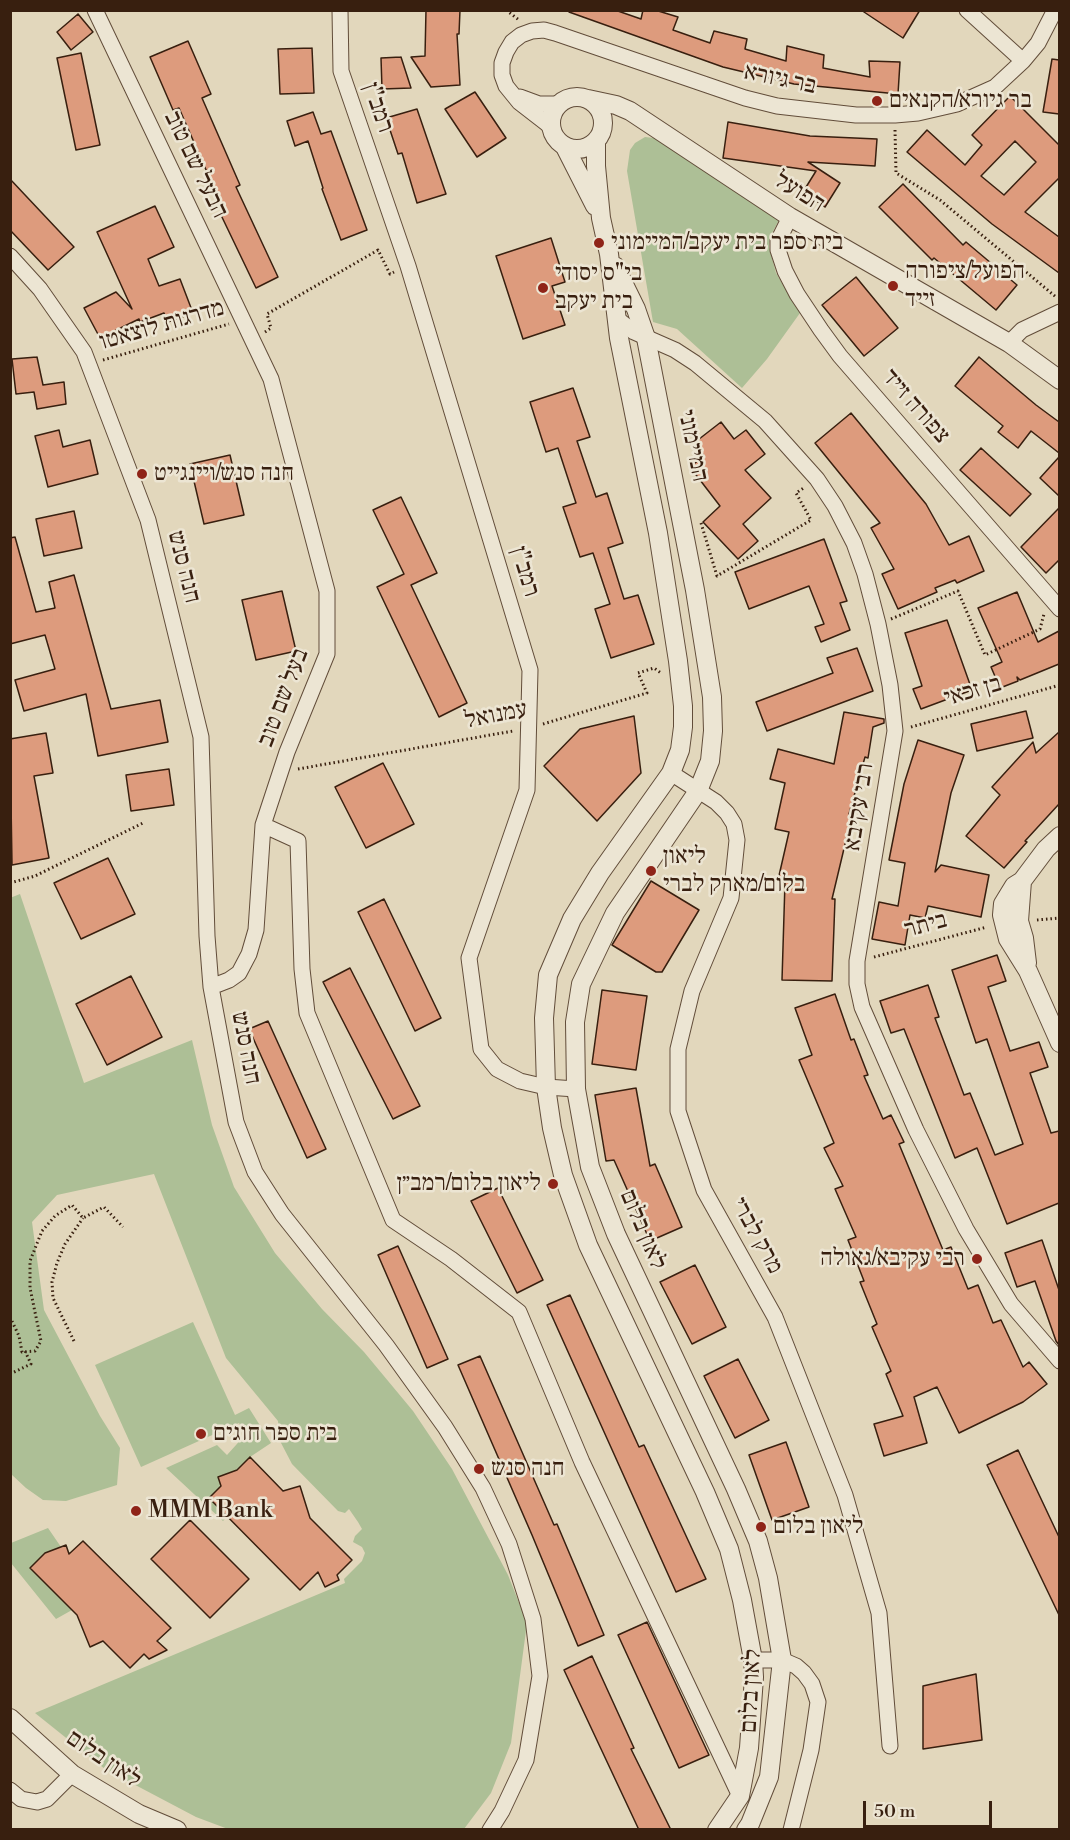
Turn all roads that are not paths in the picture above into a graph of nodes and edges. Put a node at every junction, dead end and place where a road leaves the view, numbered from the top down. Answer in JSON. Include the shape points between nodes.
{"nodes":[{"id":1,"x":95,"y":10,"type":"edge"},
{"id":2,"x":339,"y":10,"type":"edge"},
{"id":3,"x":967,"y":10,"type":"edge"},
{"id":4,"x":1055,"y":10,"type":"edge"},
{"id":5,"x":1023,"y":62,"type":"junction"},
{"id":6,"x":506,"y":86,"type":"junction"},
{"id":7,"x":588,"y":99,"type":"junction"},
{"id":8,"x":558,"y":104,"type":"junction"},
{"id":9,"x":644,"y":119,"type":"junction"},
{"id":10,"x":550,"y":126,"type":"junction"},
{"id":11,"x":599,"y":138,"type":"junction"},
{"id":12,"x":565,"y":147,"type":"junction"},
{"id":13,"x":790,"y":217,"type":"junction"},
{"id":14,"x":601,"y":218,"type":"junction"},
{"id":15,"x":609,"y":254,"type":"junction"},
{"id":16,"x":10,"y":256,"type":"edge"},
{"id":17,"x":1059,"y":312,"type":"edge"},
{"id":18,"x":616,"y":318,"type":"junction"},
{"id":19,"x":645,"y":338,"type":"junction"},
{"id":20,"x":253,"y":339,"type":"joint"},
{"id":21,"x":1009,"y":343,"type":"junction"},
{"id":22,"x":1058,"y":378,"type":"edge"},
{"id":23,"x":1059,"y":609,"type":"edge"},
{"id":24,"x":706,"y":655,"type":"joint"},
{"id":25,"x":678,"y":661,"type":"joint"},
{"id":26,"x":671,"y":773,"type":"junction"},
{"id":27,"x":698,"y":791,"type":"junction"},
{"id":28,"x":264,"y":825,"type":"junction"},
{"id":29,"x":1059,"y":836,"type":"edge"},
{"id":30,"x":211,"y":987,"type":"junction"},
{"id":31,"x":1059,"y":1042,"type":"edge"},
{"id":32,"x":546,"y":1087,"type":"junction"},
{"id":33,"x":576,"y":1089,"type":"junction"},
{"id":34,"x":1059,"y":1361,"type":"edge"},
{"id":35,"x":753,"y":1660,"type":"junction"},
{"id":36,"x":782,"y":1660,"type":"junction"},
{"id":37,"x":10,"y":1718,"type":"edge"},
{"id":38,"x":890,"y":1746,"type":"dead end"},
{"id":39,"x":72,"y":1774,"type":"junction"},
{"id":40,"x":10,"y":1790,"type":"edge"},
{"id":41,"x":740,"y":1796,"type":"junction"},
{"id":42,"x":177,"y":1830,"type":"edge"},
{"id":43,"x":490,"y":1830,"type":"edge"},
{"id":44,"x":717,"y":1830,"type":"edge"},
{"id":45,"x":746,"y":1830,"type":"edge"},
{"id":46,"x":791,"y":1830,"type":"edge"}],
"edges":[{"from":1,"to":20,"type":"street","name":"הבעל שם טוב"},
{"from":2,"to":32,"type":"street","name":"רמב\"ן","via":[[341,71],[408,266],[531,670],[527,790],[469,958],[481,1049],[497,1069],[520,1081]]},
{"from":3,"to":5,"type":"street"},
{"from":4,"to":5,"type":"street","name":"בר גיורא"},
{"from":5,"to":6,"type":"street","name":"בר גיורא","via":[[995,87],[957,104],[918,113],[856,115],[777,106],[745,98],[544,30],[521,35],[512,42],[502,63]]},
{"from":6,"to":8,"type":"street","via":[[534,103]]},
{"from":6,"to":10,"type":"street","via":[[519,102]]},
{"from":7,"to":8,"type":"street","via":[[572,97]]},
{"from":7,"to":9,"type":"street","name":"הפועל","via":[[616,105]]},
{"from":7,"to":11,"type":"street","via":[[603,117]]},
{"from":8,"to":10,"type":"street"},
{"from":9,"to":11,"type":"street","via":[[624,120]]},
{"from":9,"to":13,"type":"street","name":"הפועל"},
{"from":10,"to":12,"type":"street"},
{"from":11,"to":12,"type":"street","via":[[590,147]]},
{"from":11,"to":14,"type":"street","name":"המיימוני","via":[[596,166]]},
{"from":12,"to":14,"type":"street","name":"המיימוני"},
{"from":13,"to":21,"type":"street","name":"הפועל"},
{"from":13,"to":23,"type":"street","name":"צפורה זייד","via":[[777,241],[778,250],[785,272],[821,330]]},
{"from":14,"to":15,"type":"street","name":"המיימוני"},
{"from":15,"to":18,"type":"street","name":"המיימוני"},
{"from":15,"to":19,"type":"street","name":"המיימוני","via":[[636,309]]},
{"from":16,"to":30,"type":"street","name":"חנה סנש","via":[[40,289],[84,352],[148,520],[201,737]]},
{"from":17,"to":21,"type":"street","via":[[1022,330]]},
{"from":18,"to":19,"type":"street","name":"רבי עקיבא"},
{"from":18,"to":25,"type":"street","name":"המיימוני","via":[[658,533]]},
{"from":19,"to":24,"type":"street","name":"המיימוני"},
{"from":19,"to":34,"type":"street","name":"רבי עקיבא","via":[[695,363],[765,421],[817,479],[854,543],[878,624],[895,731],[857,961],[862,1007],[961,1220],[1011,1304]]},
{"from":20,"to":28,"type":"street","name":"בעל שם טוב","via":[[271,379],[327,591],[327,654],[286,752]]},
{"from":21,"to":22,"type":"street","name":"הפועל"},
{"from":24,"to":27,"type":"street","name":"לאון בלום","via":[[713,731],[710,760]]},
{"from":25,"to":26,"type":"street","name":"לאון בלום","via":[[683,727]]},
{"from":26,"to":27,"type":"street","name":"מרק לברי"},
{"from":26,"to":32,"type":"street","name":"לאון בלום","via":[[572,919],[548,975],[544,1018]]},
{"from":27,"to":33,"type":"street","name":"לאון בלום","via":[[615,913],[581,984],[576,1022]]},
{"from":27,"to":38,"type":"street","name":"מרק לברי","via":[[727,813],[737,840],[731,898],[692,991],[678,1049],[678,1111],[704,1190],[775,1317],[844,1495],[879,1614]]},
{"from":28,"to":30,"type":"street","name":"בעל שם טוב","via":[[256,930],[249,954],[239,973]]},
{"from":28,"to":41,"type":"street","name":"לאון בלום","via":[[298,841],[307,1013],[393,1220],[519,1312],[582,1462]]},
{"from":29,"to":31,"type":"street","via":[[1003,904],[1011,922],[1008,939],[1028,971]]},
{"from":30,"to":43,"type":"street","name":"חנה סנש","via":[[236,1122],[255,1172],[282,1214],[445,1427],[483,1488],[509,1544],[532,1619],[540,1676],[526,1760]]},
{"from":32,"to":33,"type":"street","name":"רמב\"ן"},
{"from":32,"to":35,"type":"street","name":"לאון בלום","via":[[563,1175],[588,1245],[672,1419],[729,1550]]},
{"from":33,"to":36,"type":"street","name":"לאון בלום","via":[[590,1167],[616,1234],[758,1541]]},
{"from":35,"to":36,"type":"street"},
{"from":35,"to":41,"type":"street","name":"לאון בלום","via":[[753,1714]]},
{"from":36,"to":45,"type":"street","name":"לאון בלום","via":[[769,1777]]},
{"from":36,"to":46,"type":"street","via":[[804,1673],[818,1702],[811,1750]]},
{"from":37,"to":39,"type":"street","name":"לאון בלום"},
{"from":39,"to":40,"type":"street","via":[[47,1799],[37,1802],[21,1799]]},
{"from":39,"to":42,"type":"street","name":"לאון בלום","via":[[139,1814]]},
{"from":41,"to":44,"type":"street","name":"לאון בלום"}]}
